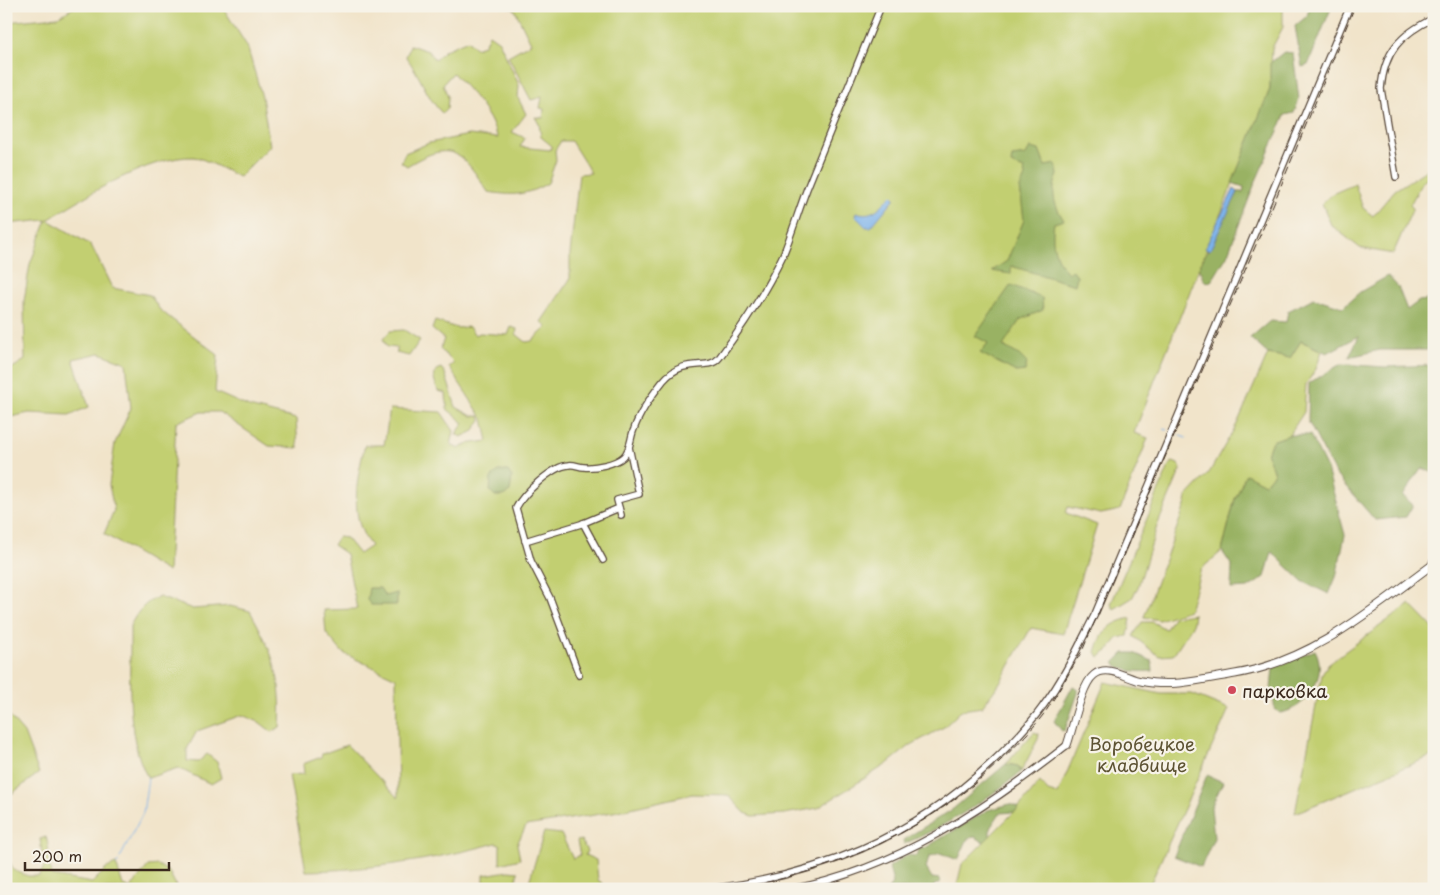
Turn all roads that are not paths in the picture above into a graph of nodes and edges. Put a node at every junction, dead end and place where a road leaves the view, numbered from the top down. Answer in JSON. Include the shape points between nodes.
{"nodes":[{"id":1,"x":882,"y":6,"type":"edge"},
{"id":2,"x":1350,"y":6,"type":"edge"},
{"id":3,"x":1434,"y":18,"type":"edge"},
{"id":4,"x":1396,"y":178,"type":"dead end"},
{"id":5,"x":629,"y":446,"type":"junction"},
{"id":6,"x":583,"y":523,"type":"junction"},
{"id":7,"x":525,"y":541,"type":"junction"},
{"id":8,"x":603,"y":560,"type":"dead end"},
{"id":9,"x":1433,"y":562,"type":"edge"},
{"id":10,"x":1434,"y":573,"type":"edge"},
{"id":11,"x":579,"y":676,"type":"dead end"},
{"id":12,"x":1067,"y":746,"type":"joint"},
{"id":13,"x":710,"y":889,"type":"edge"},
{"id":14,"x":792,"y":889,"type":"edge"}],
"edges":[{"from":1,"to":5,"type":"street","via":[[782,255],[759,298],[717,360],[712,364],[686,364],[675,369],[664,381],[637,422]]},
{"from":2,"to":13,"type":"street","via":[[1095,614],[1070,664],[1043,707],[967,785],[927,814],[877,843],[810,869]]},
{"from":3,"to":4,"type":"street","via":[[1397,42],[1382,75],[1381,89]]},
{"from":5,"to":6,"type":"street","via":[[639,494],[617,500],[620,512]]},
{"from":5,"to":7,"type":"street","via":[[622,458],[596,467],[570,465],[554,468],[522,496],[516,508]]},
{"from":6,"to":7,"type":"street"},
{"from":6,"to":8,"type":"street"},
{"from":7,"to":11,"type":"street"},
{"from":9,"to":10,"type":"street"},
{"from":9,"to":12,"type":"street","via":[[1345,629],[1288,659],[1243,673],[1186,682],[1142,682],[1108,670],[1094,674],[1087,684]]},
{"from":12,"to":14,"type":"street","via":[[974,814],[920,844],[857,870]]}]}
